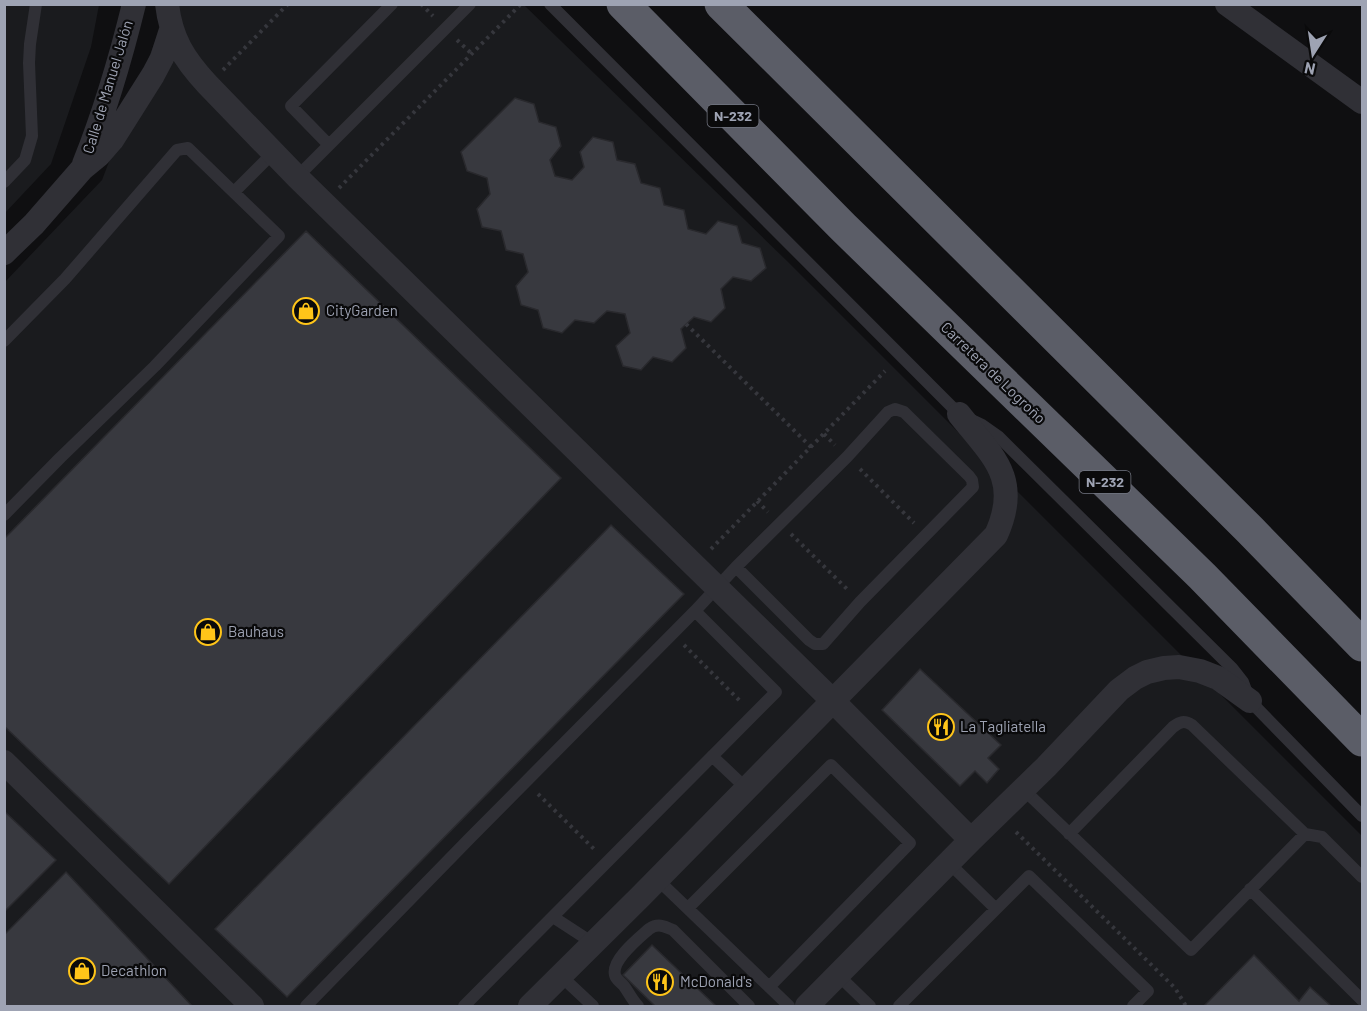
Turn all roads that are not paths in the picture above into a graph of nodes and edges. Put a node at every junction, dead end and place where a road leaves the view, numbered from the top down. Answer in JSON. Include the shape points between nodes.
{"nodes":[{"id":1,"x":36,"y":4,"type":"edge"},
{"id":2,"x":134,"y":4,"type":"edge"},
{"id":3,"x":167,"y":4,"type":"edge"},
{"id":4,"x":392,"y":4,"type":"edge"},
{"id":5,"x":470,"y":4,"type":"edge"},
{"id":6,"x":550,"y":4,"type":"edge"},
{"id":7,"x":605,"y":4,"type":"edge"},
{"id":8,"x":624,"y":4,"type":"edge"},
{"id":9,"x":721,"y":4,"type":"edge"},
{"id":10,"x":743,"y":4,"type":"edge"},
{"id":11,"x":1227,"y":4,"type":"edge"},
{"id":12,"x":171,"y":30,"type":"junction"},
{"id":13,"x":1362,"y":102,"type":"edge"},
{"id":14,"x":329,"y":145,"type":"junction"},
{"id":15,"x":274,"y":152,"type":"junction"},
{"id":16,"x":82,"y":169,"type":"junction"},
{"id":17,"x":297,"y":177,"type":"junction"},
{"id":18,"x":896,"y":178,"type":"junction"},
{"id":19,"x":4,"y":182,"type":"edge"},
{"id":20,"x":234,"y":192,"type":"junction"},
{"id":21,"x":843,"y":227,"type":"junction"},
{"id":22,"x":4,"y":254,"type":"edge"},
{"id":23,"x":4,"y":341,"type":"edge"},
{"id":24,"x":959,"y":414,"type":"junction"},
{"id":25,"x":4,"y":515,"type":"edge"},
{"id":26,"x":736,"y":567,"type":"junction"},
{"id":27,"x":717,"y":588,"type":"junction"},
{"id":28,"x":778,"y":608,"type":"junction"},
{"id":29,"x":694,"y":611,"type":"junction"},
{"id":30,"x":757,"y":628,"type":"junction"},
{"id":31,"x":1362,"y":645,"type":"edge"},
{"id":32,"x":833,"y":701,"type":"junction"},
{"id":33,"x":1250,"y":701,"type":"junction"},
{"id":34,"x":1362,"y":740,"type":"edge"},
{"id":35,"x":712,"y":756,"type":"junction"},
{"id":36,"x":4,"y":762,"type":"edge"},
{"id":37,"x":747,"y":789,"type":"junction"},
{"id":38,"x":1023,"y":789,"type":"junction"},
{"id":39,"x":1362,"y":816,"type":"edge"},
{"id":40,"x":1069,"y":834,"type":"junction"},
{"id":41,"x":1305,"y":834,"type":"junction"},
{"id":42,"x":971,"y":840,"type":"junction"},
{"id":43,"x":949,"y":862,"type":"junction"},
{"id":44,"x":1362,"y":877,"type":"edge"},
{"id":45,"x":657,"y":879,"type":"junction"},
{"id":46,"x":1250,"y":890,"type":"junction"},
{"id":47,"x":688,"y":908,"type":"junction"},
{"id":48,"x":996,"y":909,"type":"junction"},
{"id":49,"x":553,"y":917,"type":"junction"},
{"id":50,"x":593,"y":943,"type":"junction"},
{"id":51,"x":838,"y":975,"type":"junction"},
{"id":52,"x":561,"y":976,"type":"junction"},
{"id":53,"x":769,"y":987,"type":"junction"},
{"id":54,"x":1362,"y":1000,"type":"edge"},
{"id":55,"x":252,"y":1006,"type":"edge"},
{"id":56,"x":306,"y":1006,"type":"edge"},
{"id":57,"x":464,"y":1006,"type":"edge"},
{"id":58,"x":530,"y":1006,"type":"edge"},
{"id":59,"x":593,"y":1006,"type":"edge"},
{"id":60,"x":638,"y":1006,"type":"edge"},
{"id":61,"x":749,"y":1006,"type":"edge"},
{"id":62,"x":789,"y":1006,"type":"edge"},
{"id":63,"x":807,"y":1006,"type":"edge"},
{"id":64,"x":870,"y":1006,"type":"edge"},
{"id":65,"x":900,"y":1006,"type":"edge"},
{"id":66,"x":1133,"y":1006,"type":"edge"}],
"edges":[{"from":1,"to":19,"type":"lane","via":[[29,63],[32,135],[25,160]]},
{"from":2,"to":16,"type":"street","name":"Calle de Manuel Jalón"},
{"from":3,"to":12,"type":"street","name":"Calle de Manuel Jalón"},
{"from":4,"to":14,"type":"lane","via":[[291,106]]},
{"from":5,"to":14,"type":"lane"},
{"from":6,"to":24,"type":"lane"},
{"from":7,"to":21,"type":"highway"},
{"from":8,"to":21,"type":"highway","name":"Carretera de Logroño","number":"N-232"},
{"from":9,"to":18,"type":"highway"},
{"from":10,"to":18,"type":"highway"},
{"from":11,"to":13,"type":"street"},
{"from":12,"to":15,"type":"street","via":[[196,72]]},
{"from":12,"to":16,"type":"street","name":"Calle de Manuel Jalón","via":[[162,58],[119,130]]},
{"from":14,"to":17,"type":"lane"},
{"from":15,"to":17,"type":"street"},
{"from":15,"to":20,"type":"lane"},
{"from":16,"to":22,"type":"street","name":"Calle de Manuel Jalón"},
{"from":17,"to":27,"type":"street"},
{"from":18,"to":31,"type":"highway"},
{"from":20,"to":23,"type":"lane","via":[[188,148],[177,150],[65,279]]},
{"from":20,"to":25,"type":"lane","via":[[279,236]]},
{"from":21,"to":34,"type":"highway","name":"Carretera de Logroño","number":"N-232","via":[[1202,576]]},
{"from":24,"to":32,"type":"street","via":[[1001,469],[1006,486],[1003,520],[996,535]]},
{"from":24,"to":33,"type":"lane","via":[[992,432],[1007,446],[1232,668]]},
{"from":26,"to":27,"type":"lane"},
{"from":26,"to":28,"type":"lane"},
{"from":26,"to":28,"type":"lane","via":[[888,412],[896,409],[904,411],[972,480],[973,487],[823,644],[809,640]]},
{"from":27,"to":29,"type":"lane"},
{"from":27,"to":30,"type":"street"},
{"from":28,"to":30,"type":"lane"},
{"from":29,"to":35,"type":"lane","via":[[776,692]]},
{"from":29,"to":56,"type":"lane"},
{"from":30,"to":32,"type":"street"},
{"from":32,"to":37,"type":"street"},
{"from":32,"to":42,"type":"street"},
{"from":33,"to":38,"type":"street","via":[[1218,678],[1200,671],[1179,667],[1148,672],[1119,690]]},
{"from":33,"to":39,"type":"lane"},
{"from":35,"to":37,"type":"lane"},
{"from":35,"to":49,"type":"lane"},
{"from":36,"to":55,"type":"street"},
{"from":37,"to":45,"type":"street"},
{"from":38,"to":40,"type":"lane"},
{"from":38,"to":42,"type":"street"},
{"from":40,"to":41,"type":"lane","via":[[1173,728],[1187,721]]},
{"from":40,"to":46,"type":"lane","via":[[1191,950]]},
{"from":41,"to":44,"type":"lane","via":[[1322,837]]},
{"from":41,"to":46,"type":"lane"},
{"from":42,"to":43,"type":"street"},
{"from":43,"to":48,"type":"lane"},
{"from":43,"to":51,"type":"street"},
{"from":45,"to":47,"type":"lane"},
{"from":45,"to":50,"type":"street"},
{"from":46,"to":54,"type":"lane"},
{"from":47,"to":53,"type":"lane"},
{"from":47,"to":53,"type":"lane","via":[[831,765],[910,843]]},
{"from":48,"to":65,"type":"lane"},
{"from":48,"to":66,"type":"lane","via":[[1029,876],[1148,991]]},
{"from":49,"to":50,"type":"lane"},
{"from":49,"to":57,"type":"lane"},
{"from":50,"to":52,"type":"street"},
{"from":51,"to":63,"type":"street"},
{"from":51,"to":64,"type":"lane"},
{"from":52,"to":58,"type":"street"},
{"from":52,"to":59,"type":"lane"},
{"from":53,"to":62,"type":"lane"},
{"from":60,"to":61,"type":"lane","via":[[617,979],[615,967],[649,929],[659,925],[673,930]]}]}
